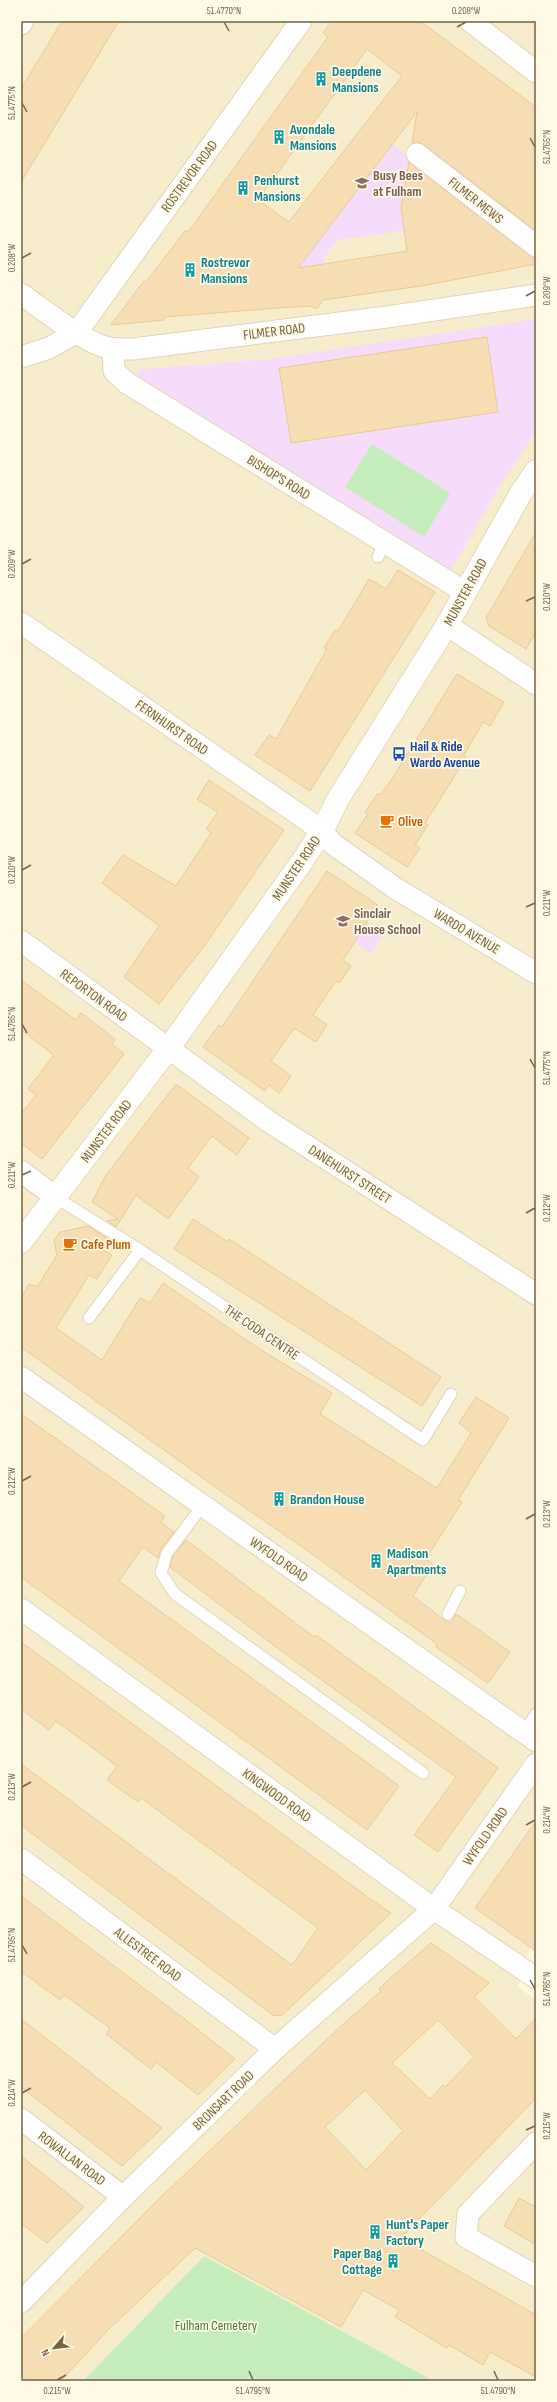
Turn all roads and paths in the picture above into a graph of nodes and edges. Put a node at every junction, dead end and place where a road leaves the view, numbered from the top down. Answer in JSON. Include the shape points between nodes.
{"nodes":[{"id":1,"x":23,"y":21,"type":"edge"},
{"id":2,"x":301,"y":21,"type":"edge"},
{"id":3,"x":470,"y":21,"type":"edge"},
{"id":4,"x":21,"y":24,"type":"edge"},
{"id":5,"x":533,"y":64,"type":"edge"},
{"id":6,"x":417,"y":154,"type":"dead end"},
{"id":7,"x":536,"y":246,"type":"edge"},
{"id":8,"x":21,"y":294,"type":"edge"},
{"id":9,"x":536,"y":295,"type":"edge"},
{"id":10,"x":77,"y":332,"type":"junction"},
{"id":11,"x":113,"y":349,"type":"junction"},
{"id":12,"x":21,"y":357,"type":"edge"},
{"id":13,"x":536,"y":471,"type":"edge"},
{"id":14,"x":465,"y":592,"type":"junction"},
{"id":15,"x":21,"y":623,"type":"edge"},
{"id":16,"x":447,"y":625,"type":"junction"},
{"id":17,"x":536,"y":684,"type":"edge"},
{"id":18,"x":322,"y":831,"type":"junction"},
{"id":19,"x":21,"y":941,"type":"edge"},
{"id":20,"x":536,"y":973,"type":"edge"},
{"id":21,"x":168,"y":1050,"type":"junction"},
{"id":22,"x":21,"y":1171,"type":"edge"},
{"id":23,"x":56,"y":1197,"type":"junction"},
{"id":24,"x":21,"y":1242,"type":"edge"},
{"id":25,"x":140,"y":1250,"type":"junction"},
{"id":26,"x":536,"y":1294,"type":"edge"},
{"id":27,"x":89,"y":1318,"type":"dead end"},
{"id":28,"x":21,"y":1377,"type":"edge"},
{"id":29,"x":451,"y":1394,"type":"dead end"},
{"id":30,"x":203,"y":1505,"type":"junction"},
{"id":31,"x":460,"y":1591,"type":"dead end"},
{"id":32,"x":21,"y":1608,"type":"edge"},
{"id":33,"x":448,"y":1614,"type":"dead end"},
{"id":34,"x":536,"y":1714,"type":"edge"},
{"id":35,"x":530,"y":1737,"type":"edge"},
{"id":36,"x":536,"y":1764,"type":"edge"},
{"id":37,"x":423,"y":1773,"type":"dead end"},
{"id":38,"x":21,"y":1859,"type":"edge"},
{"id":39,"x":434,"y":1909,"type":"junction"},
{"id":40,"x":536,"y":1978,"type":"edge"},
{"id":41,"x":275,"y":2049,"type":"junction"},
{"id":42,"x":21,"y":2119,"type":"edge"},
{"id":43,"x":536,"y":2143,"type":"edge"},
{"id":44,"x":123,"y":2197,"type":"junction"},
{"id":45,"x":536,"y":2276,"type":"edge"},
{"id":46,"x":21,"y":2302,"type":"edge"}],
"edges":[{"from":1,"to":4,"type":"street"},
{"from":2,"to":10,"type":"street","name":"ROSTREVOR ROAD"},
{"from":3,"to":5,"type":"street"},
{"from":6,"to":7,"type":"street","name":"FILMER MEWS"},
{"from":8,"to":10,"type":"street"},
{"from":9,"to":11,"type":"street","name":"FILMER ROAD","via":[[387,317],[133,349]]},
{"from":10,"to":11,"type":"street","name":"FILMER ROAD","via":[[100,346]]},
{"from":10,"to":12,"type":"street","via":[[49,348]]},
{"from":11,"to":14,"type":"street","name":"BISHOP'S ROAD","via":[[114,371],[127,383],[381,549]]},
{"from":13,"to":14,"type":"street","name":"MUNSTER ROAD"},
{"from":14,"to":16,"type":"street","name":"MUNSTER ROAD"},
{"from":15,"to":18,"type":"street","name":"FERNHURST ROAD"},
{"from":16,"to":17,"type":"street"},
{"from":16,"to":18,"type":"street","name":"MUNSTER ROAD","via":[[338,799]]},
{"from":18,"to":20,"type":"street","name":"WARDO AVENUE","via":[[333,844],[395,888]]},
{"from":18,"to":21,"type":"street","name":"MUNSTER ROAD","via":[[250,937]]},
{"from":19,"to":21,"type":"street","name":"REPORTON ROAD"},
{"from":21,"to":23,"type":"street","name":"MUNSTER ROAD"},
{"from":21,"to":26,"type":"street","name":"DANEHURST STREET","via":[[268,1121]]},
{"from":22,"to":23,"type":"street"},
{"from":23,"to":24,"type":"street","name":"MUNSTER ROAD"},
{"from":23,"to":25,"type":"lane","name":"THE CODA CENTRE"},
{"from":25,"to":27,"type":"lane"},
{"from":25,"to":29,"type":"lane","name":"THE CODA CENTRE","via":[[423,1440]]},
{"from":28,"to":30,"type":"street","name":"WYFOLD ROAD"},
{"from":30,"to":35,"type":"street","name":"WYFOLD ROAD","via":[[424,1654]]},
{"from":30,"to":37,"type":"lane","via":[[167,1553],[161,1573],[175,1594]]},
{"from":31,"to":33,"type":"lane"},
{"from":32,"to":39,"type":"street","name":"KINGWOOD ROAD"},
{"from":34,"to":35,"type":"lane"},
{"from":36,"to":39,"type":"street","name":"WYFOLD ROAD"},
{"from":38,"to":41,"type":"street","name":"ALLESTREE ROAD"},
{"from":39,"to":40,"type":"street","name":"KINGWOOD ROAD"},
{"from":39,"to":41,"type":"street","name":"BRONSART ROAD"},
{"from":41,"to":44,"type":"street","name":"BRONSART ROAD"},
{"from":42,"to":44,"type":"street","name":"ROWALLAN ROAD"},
{"from":43,"to":45,"type":"street","via":[[468,2214],[466,2237]]},
{"from":44,"to":46,"type":"street","name":"BRONSART ROAD"}]}
